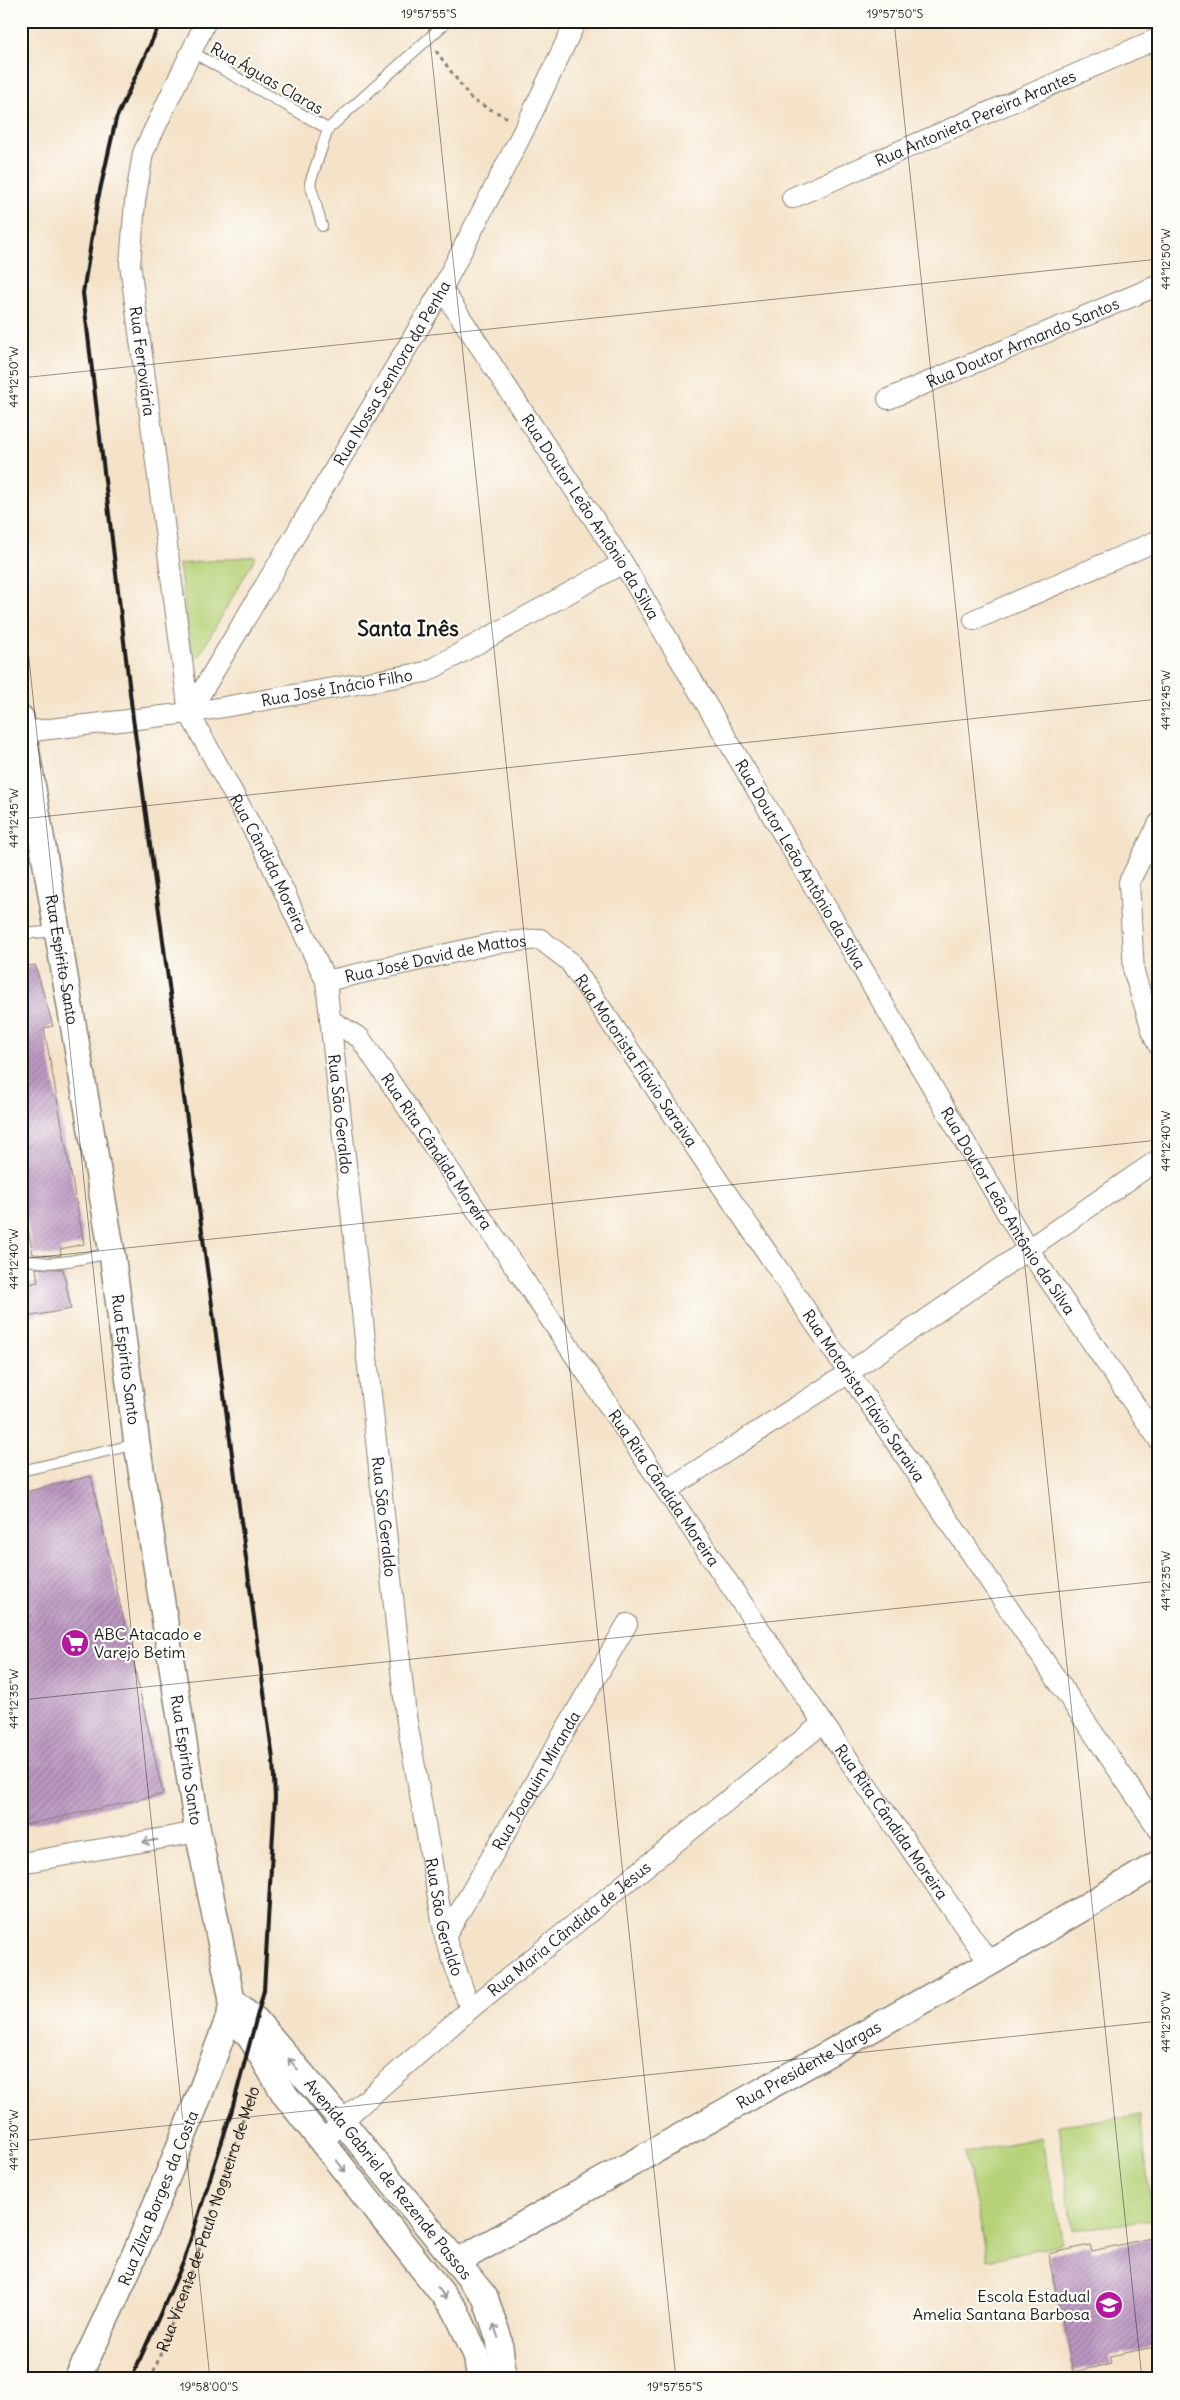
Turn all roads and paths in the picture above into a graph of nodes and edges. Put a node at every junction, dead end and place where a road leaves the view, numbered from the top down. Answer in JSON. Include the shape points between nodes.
{"nodes":[{"id":1,"x":206,"y":21,"type":"edge"},
{"id":2,"x":448,"y":21,"type":"edge"},
{"id":3,"x":576,"y":21,"type":"edge"},
{"id":4,"x":1159,"y":38,"type":"edge"},
{"id":5,"x":428,"y":40,"type":"junction"},
{"id":6,"x":192,"y":52,"type":"junction"},
{"id":7,"x":526,"y":126,"type":"junction"},
{"id":8,"x":328,"y":130,"type":"junction"},
{"id":9,"x":792,"y":198,"type":"dead end"},
{"id":10,"x":322,"y":226,"type":"dead end"},
{"id":11,"x":1159,"y":285,"type":"edge"},
{"id":12,"x":442,"y":288,"type":"junction"},
{"id":13,"x":888,"y":399,"type":"dead end"},
{"id":14,"x":1159,"y":540,"type":"edge"},
{"id":15,"x":623,"y":563,"type":"junction"},
{"id":16,"x":974,"y":620,"type":"dead end"},
{"id":17,"x":189,"y":713,"type":"junction"},
{"id":18,"x":22,"y":725,"type":"edge"},
{"id":19,"x":1159,"y":823,"type":"edge"},
{"id":20,"x":58,"y":931,"type":"junction"},
{"id":21,"x":21,"y":934,"type":"edge"},
{"id":22,"x":569,"y":960,"type":"joint"},
{"id":23,"x":326,"y":981,"type":"junction"},
{"id":24,"x":330,"y":1020,"type":"junction"},
{"id":25,"x":1159,"y":1046,"type":"edge"},
{"id":26,"x":1159,"y":1159,"type":"edge"},
{"id":27,"x":1028,"y":1249,"type":"junction"},
{"id":28,"x":112,"y":1253,"type":"junction"},
{"id":29,"x":21,"y":1257,"type":"edge"},
{"id":30,"x":850,"y":1372,"type":"junction"},
{"id":31,"x":1159,"y":1440,"type":"edge"},
{"id":32,"x":137,"y":1444,"type":"junction"},
{"id":33,"x":21,"y":1471,"type":"edge"},
{"id":34,"x":667,"y":1490,"type":"junction"},
{"id":35,"x":626,"y":1624,"type":"dead end"},
{"id":36,"x":823,"y":1724,"type":"junction"},
{"id":37,"x":1159,"y":1830,"type":"edge"},
{"id":38,"x":198,"y":1832,"type":"junction"},
{"id":39,"x":21,"y":1863,"type":"edge"},
{"id":40,"x":1159,"y":1863,"type":"edge"},
{"id":41,"x":445,"y":1937,"type":"junction"},
{"id":42,"x":990,"y":1963,"type":"junction"},
{"id":43,"x":231,"y":2007,"type":"junction"},
{"id":44,"x":470,"y":2009,"type":"junction"},
{"id":45,"x":263,"y":2059,"type":"junction"},
{"id":46,"x":342,"y":2121,"type":"junction"},
{"id":47,"x":323,"y":2142,"type":"junction"},
{"id":48,"x":456,"y":2262,"type":"junction"},
{"id":49,"x":77,"y":2379,"type":"edge"},
{"id":50,"x":151,"y":2379,"type":"edge"},
{"id":51,"x":480,"y":2379,"type":"edge"},
{"id":52,"x":504,"y":2379,"type":"edge"}],
"edges":[{"from":1,"to":6,"type":"street","name":"Rua Ferroviária"},
{"from":2,"to":5,"type":"lane","name":"Rua Águas Claras"},
{"from":3,"to":7,"type":"street","name":"Rua Nossa Senhora da Penha"},
{"from":4,"to":9,"type":"street","name":"Rua Antonieta Pereira Arantes"},
{"from":5,"to":7,"type":"path","via":[[472,100]]},
{"from":5,"to":8,"type":"lane","name":"Rua Águas Claras"},
{"from":6,"to":8,"type":"lane","name":"Rua Águas Claras"},
{"from":6,"to":17,"type":"street","name":"Rua Ferroviária","via":[[143,153],[130,264]]},
{"from":7,"to":12,"type":"street","name":"Rua Nossa Senhora da Penha"},
{"from":8,"to":10,"type":"lane","name":"Rua Águas Claras","via":[[310,183]]},
{"from":11,"to":13,"type":"street","name":"Rua Doutor Armando Santos"},
{"from":12,"to":15,"type":"street","name":"Rua Doutor Leão Antônio da Silva"},
{"from":12,"to":17,"type":"street","name":"Rua Nossa Senhora da Penha"},
{"from":14,"to":16,"type":"street"},
{"from":15,"to":17,"type":"street","name":"Rua José Inácio Filho","via":[[426,672]]},
{"from":15,"to":27,"type":"street","name":"Rua Doutor Leão Antônio da Silva"},
{"from":17,"to":18,"type":"street","name":"Rua José Inácio Filho"},
{"from":17,"to":23,"type":"street","name":"Rua Cândida Moreira","via":[[267,855]]},
{"from":18,"to":20,"type":"street","name":"Rua Espírito Santo"},
{"from":19,"to":25,"type":"street","via":[[1130,882],[1134,974]]},
{"from":20,"to":21,"type":"lane"},
{"from":20,"to":28,"type":"street","name":"Rua Espírito Santo"},
{"from":22,"to":23,"type":"street","name":"Rua José David de Mattos","via":[[540,940],[496,942]]},
{"from":22,"to":30,"type":"street","name":"Rua Motorista Flávio Saraiva"},
{"from":23,"to":24,"type":"street","name":"Rua Cândida Moreira"},
{"from":24,"to":34,"type":"street","name":"Rua Rita Cândida Moreira","via":[[360,1038]]},
{"from":24,"to":41,"type":"street","name":"Rua São Geraldo","via":[[406,1716]]},
{"from":26,"to":27,"type":"street"},
{"from":27,"to":30,"type":"street"},
{"from":27,"to":31,"type":"street","name":"Rua Doutor Leão Antônio da Silva"},
{"from":28,"to":29,"type":"lane","via":[[54,1262],[29,1262]]},
{"from":28,"to":32,"type":"street","name":"Rua Espírito Santo"},
{"from":30,"to":34,"type":"street"},
{"from":30,"to":37,"type":"street","name":"Rua Motorista Flávio Saraiva"},
{"from":32,"to":33,"type":"lane"},
{"from":32,"to":38,"type":"street","name":"Rua Espírito Santo"},
{"from":34,"to":36,"type":"street","name":"Rua Rita Cândida Moreira"},
{"from":35,"to":41,"type":"street","name":"Rua Joaquim Miranda"},
{"from":36,"to":42,"type":"street","name":"Rua Rita Cândida Moreira"},
{"from":36,"to":44,"type":"street","name":"Rua Maria Cândida de Jesus"},
{"from":38,"to":39,"type":"street","one_way":true},
{"from":38,"to":43,"type":"street","name":"Rua Espírito Santo"},
{"from":40,"to":42,"type":"street","name":"Rua Presidente Vargas"},
{"from":41,"to":44,"type":"street","name":"Rua São Geraldo"},
{"from":42,"to":48,"type":"street","name":"Rua Presidente Vargas"},
{"from":43,"to":45,"type":"street","name":"Avenida Gabriel de Rezende Passos"},
{"from":46,"to":43,"type":"street","name":"Avenida Gabriel de Rezende Passos","one_way":true,"via":[[256,2020]]},
{"from":43,"to":49,"type":"street","name":"Rua Zilza Borges da Costa","via":[[196,2104],[118,2294]]},
{"from":44,"to":46,"type":"street","name":"Rua Maria Cândida de Jesus"},
{"from":45,"to":47,"type":"street","name":"Avenida Gabriel de Rezende Passos","via":[[285,2094]]},
{"from":45,"to":50,"type":"path","name":"Rua Vicente de Paulo Nogueira de Melo","via":[[199,2250]]},
{"from":46,"to":47,"type":"street","name":"Rua Maria Cândida de Jesus"},
{"from":46,"to":48,"type":"street","name":"Avenida Gabriel de Rezende Passos"},
{"from":47,"to":51,"type":"street","name":"Avenida Gabriel de Rezende Passos","one_way":true,"via":[[456,2311],[476,2355]]},
{"from":52,"to":48,"type":"street","name":"Avenida Gabriel de Rezende Passos","one_way":true,"via":[[499,2338],[485,2296]]}]}
